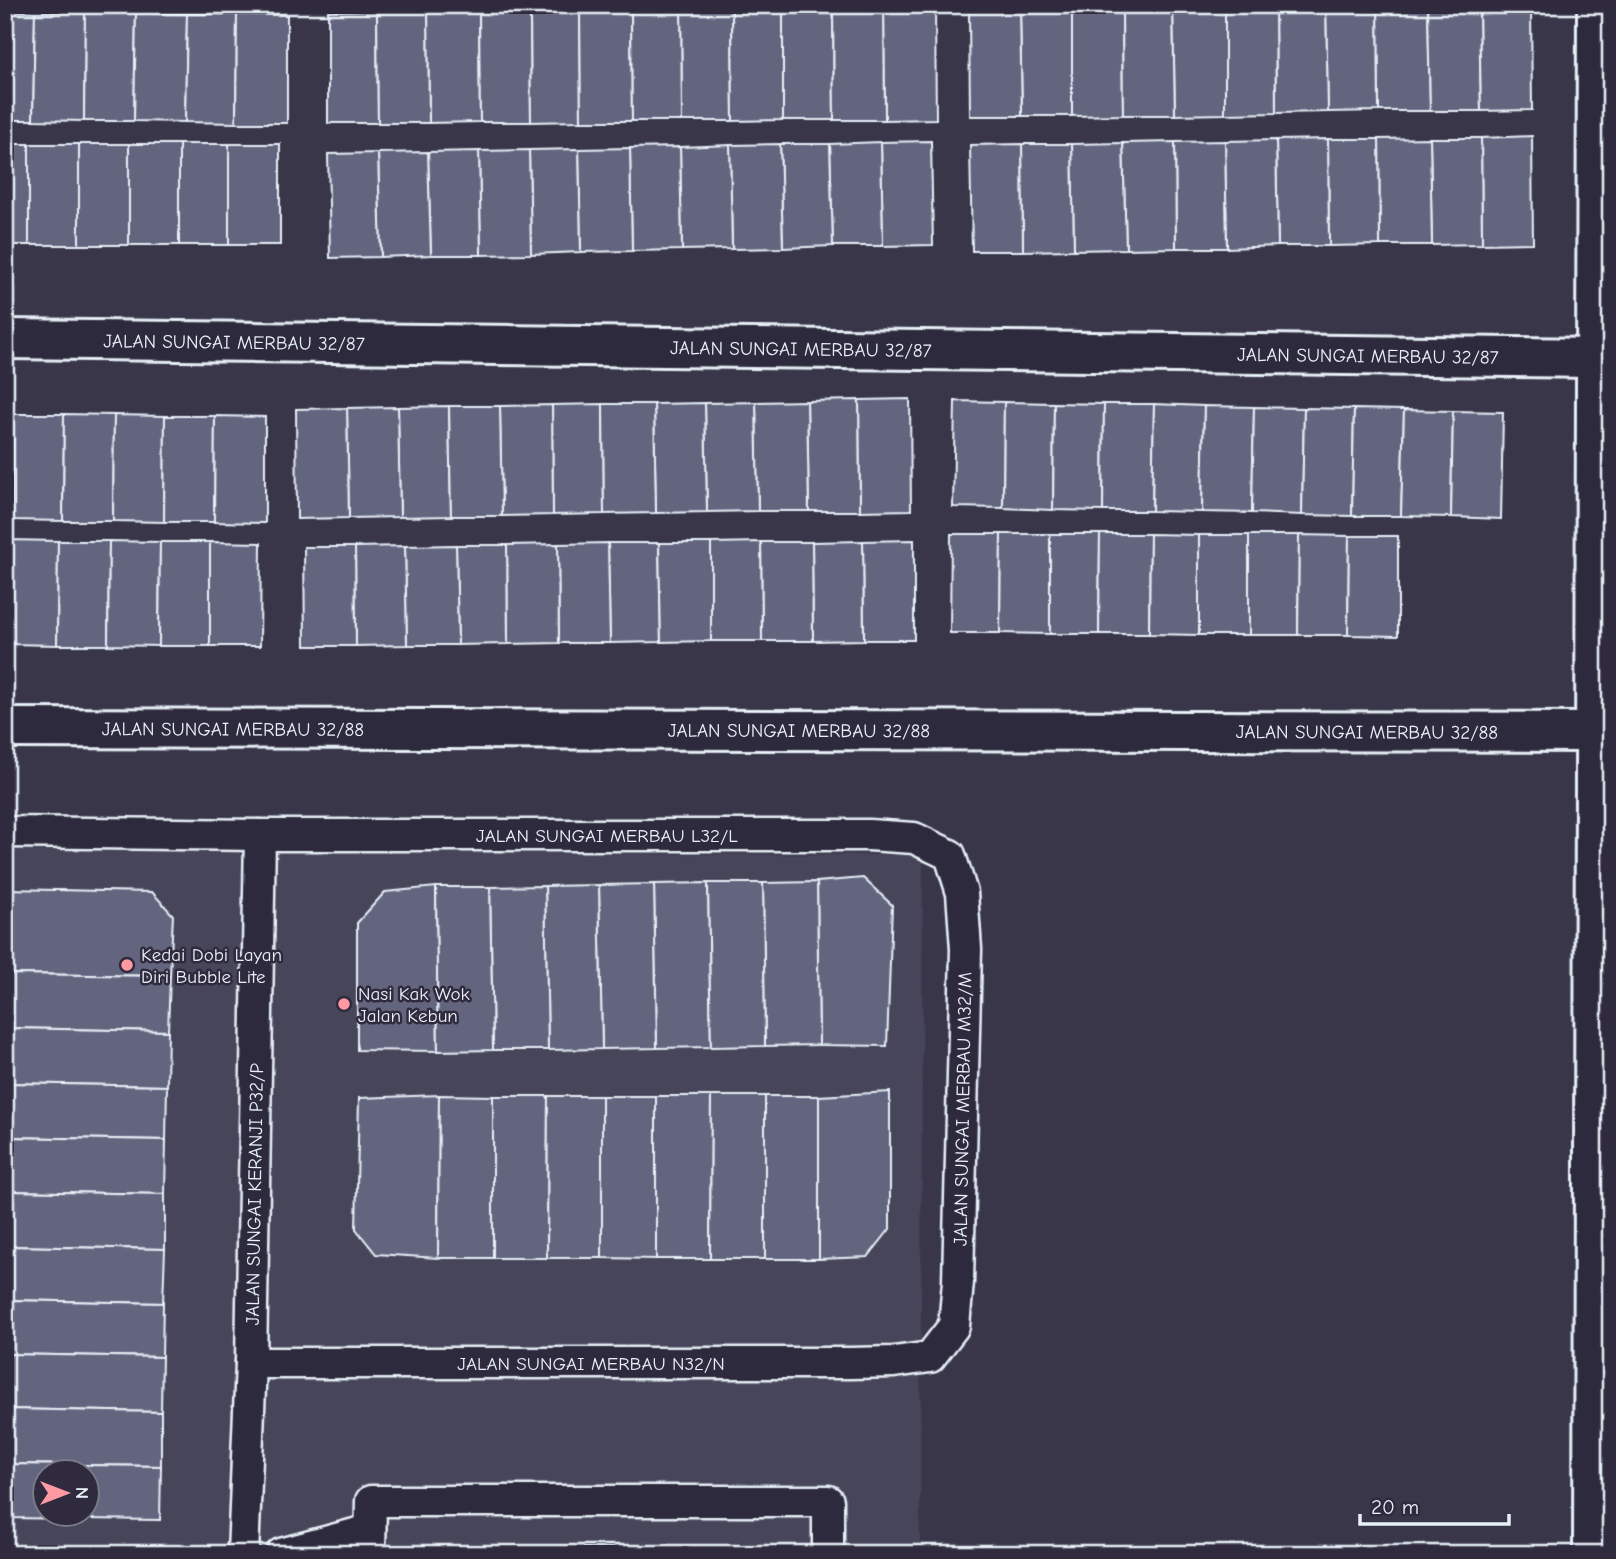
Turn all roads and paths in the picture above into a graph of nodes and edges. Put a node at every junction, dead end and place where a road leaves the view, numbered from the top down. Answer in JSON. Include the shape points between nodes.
{"nodes":[{"id":1,"x":1597,"y":5,"type":"edge"},
{"id":2,"x":5,"y":339,"type":"edge"},
{"id":3,"x":1603,"y":358,"type":"edge"},
{"id":4,"x":5,"y":728,"type":"edge"},
{"id":5,"x":1595,"y":732,"type":"junction"},
{"id":6,"x":5,"y":832,"type":"edge"},
{"id":7,"x":260,"y":835,"type":"junction"},
{"id":8,"x":950,"y":855,"type":"joint"},
{"id":9,"x":1602,"y":1111,"type":"edge"},
{"id":10,"x":930,"y":1357,"type":"joint"},
{"id":11,"x":251,"y":1363,"type":"junction"},
{"id":12,"x":370,"y":1542,"type":"edge"},
{"id":13,"x":243,"y":1554,"type":"edge"},
{"id":14,"x":281,"y":1554,"type":"edge"},
{"id":15,"x":828,"y":1554,"type":"edge"},
{"id":16,"x":1593,"y":1554,"type":"edge"}],
"edges":[{"from":1,"to":3,"type":"street"},
{"from":2,"to":3,"type":"street","name":"JALAN SUNGAI MERBAU 32/87"},
{"from":3,"to":5,"type":"street"},
{"from":4,"to":5,"type":"street","name":"JALAN SUNGAI MERBAU 32/88"},
{"from":5,"to":9,"type":"street"},
{"from":6,"to":7,"type":"lane","name":"JALAN SUNGAI MERBAU L32/L"},
{"from":7,"to":8,"type":"lane","name":"JALAN SUNGAI MERBAU L32/L","via":[[869,835],[914,838]]},
{"from":7,"to":11,"type":"lane","name":"JALAN SUNGAI KERANJI P32/P"},
{"from":8,"to":10,"type":"lane","name":"JALAN SUNGAI MERBAU M32/M","via":[[962,893],[966,949],[958,1282],[954,1326]]},
{"from":9,"to":16,"type":"street"},
{"from":10,"to":11,"type":"lane","name":"JALAN SUNGAI MERBAU N32/N","via":[[851,1363]]},
{"from":11,"to":13,"type":"lane","name":"JALAN SUNGAI KERANJI P32/P"},
{"from":12,"to":14,"type":"lane"},
{"from":12,"to":15,"type":"lane","via":[[371,1500],[828,1500]]}]}
